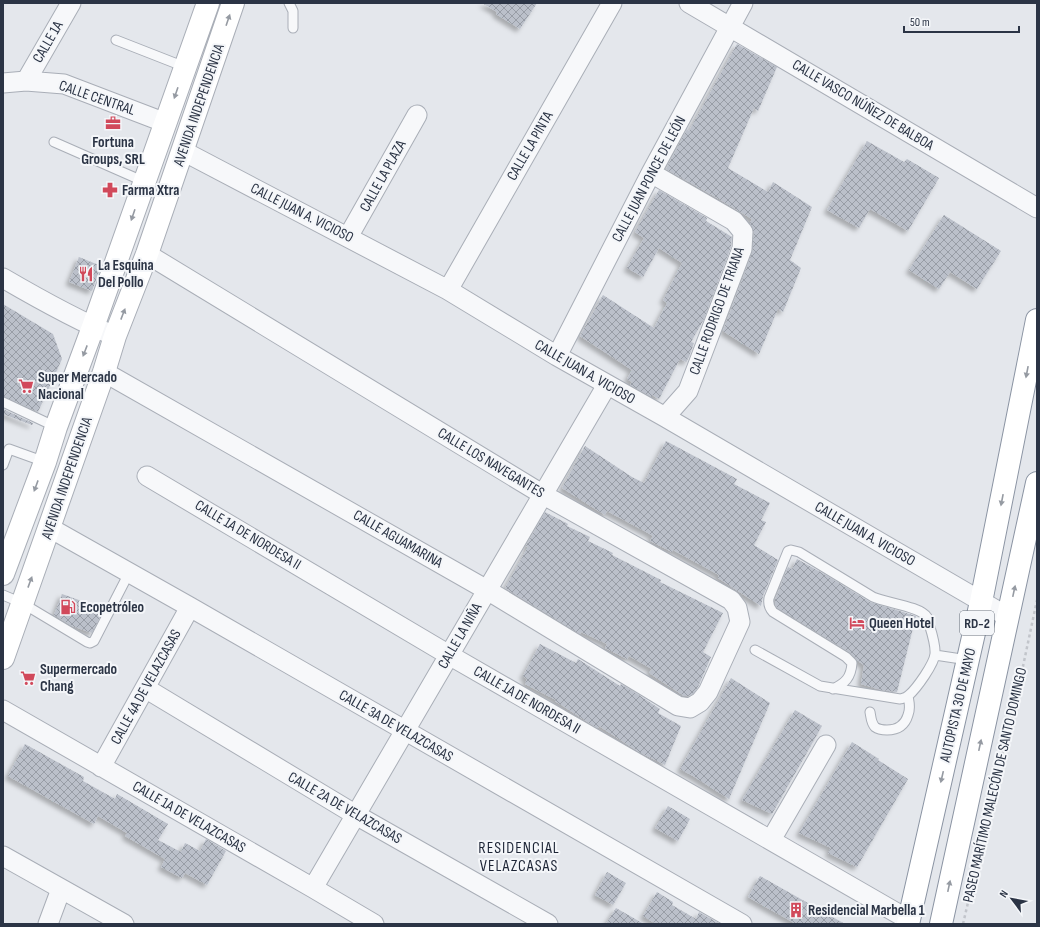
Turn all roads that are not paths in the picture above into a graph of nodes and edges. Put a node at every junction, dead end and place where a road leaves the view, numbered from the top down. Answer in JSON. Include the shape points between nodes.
{"nodes":[{"id":1,"x":71,"y":3,"type":"edge"},
{"id":2,"x":208,"y":3,"type":"edge"},
{"id":3,"x":233,"y":3,"type":"edge"},
{"id":4,"x":289,"y":3,"type":"edge"},
{"id":5,"x":612,"y":3,"type":"edge"},
{"id":6,"x":689,"y":3,"type":"edge"},
{"id":7,"x":743,"y":3,"type":"edge"},
{"id":8,"x":730,"y":27,"type":"junction"},
{"id":9,"x":292,"y":28,"type":"dead end"},
{"id":10,"x":116,"y":40,"type":"dead end"},
{"id":11,"x":185,"y":67,"type":"junction"},
{"id":12,"x":26,"y":80,"type":"junction"},
{"id":13,"x":3,"y":83,"type":"edge"},
{"id":14,"x":417,"y":114,"type":"dead end"},
{"id":15,"x":166,"y":123,"type":"junction"},
{"id":16,"x":54,"y":142,"type":"dead end"},
{"id":17,"x":183,"y":151,"type":"junction"},
{"id":18,"x":652,"y":173,"type":"junction"},
{"id":19,"x":145,"y":182,"type":"junction"},
{"id":20,"x":1037,"y":208,"type":"edge"},
{"id":21,"x":348,"y":237,"type":"junction"},
{"id":22,"x":147,"y":254,"type":"junction"},
{"id":23,"x":3,"y":278,"type":"edge"},
{"id":24,"x":448,"y":290,"type":"junction"},
{"id":25,"x":1037,"y":320,"type":"edge"},
{"id":26,"x":94,"y":327,"type":"junction"},
{"id":27,"x":115,"y":336,"type":"junction"},
{"id":28,"x":557,"y":356,"type":"junction"},
{"id":29,"x":104,"y":372,"type":"junction"},
{"id":30,"x":606,"y":385,"type":"junction"},
{"id":31,"x":3,"y":402,"type":"edge"},
{"id":32,"x":665,"y":417,"type":"junction"},
{"id":33,"x":56,"y":428,"type":"junction"},
{"id":34,"x":6,"y":448,"type":"edge"},
{"id":35,"x":45,"y":462,"type":"junction"},
{"id":36,"x":3,"y":465,"type":"edge"},
{"id":37,"x":148,"y":476,"type":"dead end"},
{"id":38,"x":1037,"y":483,"type":"edge"},
{"id":39,"x":542,"y":494,"type":"junction"},
{"id":40,"x":50,"y":528,"type":"junction"},
{"id":41,"x":129,"y":572,"type":"junction"},
{"id":42,"x":3,"y":574,"type":"edge"},
{"id":43,"x":487,"y":590,"type":"junction"},
{"id":44,"x":12,"y":599,"type":"edge"},
{"id":45,"x":981,"y":602,"type":"junction"},
{"id":46,"x":190,"y":607,"type":"junction"},
{"id":47,"x":1008,"y":616,"type":"junction"},
{"id":48,"x":755,"y":650,"type":"dead end"},
{"id":49,"x":449,"y":655,"type":"junction"},
{"id":50,"x":935,"y":655,"type":"junction"},
{"id":51,"x":3,"y":658,"type":"edge"},
{"id":52,"x":968,"y":660,"type":"junction"},
{"id":53,"x":145,"y":688,"type":"junction"},
{"id":54,"x":833,"y":689,"type":"junction"},
{"id":55,"x":908,"y":696,"type":"junction"},
{"id":56,"x":690,"y":708,"type":"joint"},
{"id":57,"x":3,"y":710,"type":"edge"},
{"id":58,"x":870,"y":712,"type":"dead end"},
{"id":59,"x":404,"y":731,"type":"junction"},
{"id":60,"x":826,"y":745,"type":"dead end"},
{"id":61,"x":101,"y":767,"type":"junction"},
{"id":62,"x":356,"y":815,"type":"junction"},
{"id":63,"x":771,"y":840,"type":"junction"},
{"id":64,"x":3,"y":856,"type":"edge"},
{"id":65,"x":313,"y":888,"type":"junction"},
{"id":66,"x":61,"y":889,"type":"junction"},
{"id":67,"x":909,"y":922,"type":"edge"},
{"id":68,"x":48,"y":924,"type":"edge"},
{"id":69,"x":124,"y":924,"type":"edge"},
{"id":70,"x":374,"y":924,"type":"edge"},
{"id":71,"x":548,"y":924,"type":"edge"},
{"id":72,"x":742,"y":924,"type":"edge"},
{"id":73,"x":941,"y":924,"type":"edge"}],
"edges":[{"from":1,"to":12,"type":"street","name":"CALLE 1A"},
{"from":2,"to":11,"type":"main road","name":"AVENIDA INDEPENDENCIA"},
{"from":17,"to":3,"type":"main road","name":"AVENIDA INDEPENDENCIA","one_way":true},
{"from":4,"to":9,"type":"lane","via":[[293,11]]},
{"from":5,"to":24,"type":"street","name":"CALLE LA PINTA"},
{"from":6,"to":8,"type":"street","name":"CALLE VASCO NÚÑEZ DE BALBOA"},
{"from":7,"to":8,"type":"street","name":"CALLE JUAN PONCE DE LEÓN"},
{"from":8,"to":18,"type":"street","name":"CALLE JUAN PONCE DE LEÓN"},
{"from":8,"to":20,"type":"street","name":"CALLE VASCO NÚÑEZ DE BALBOA"},
{"from":10,"to":11,"type":"lane"},
{"from":11,"to":15,"type":"main road","name":"AVENIDA INDEPENDENCIA","one_way":true},
{"from":12,"to":13,"type":"street","name":"CALLE CENTRAL"},
{"from":12,"to":15,"type":"street","name":"CALLE CENTRAL","via":[[64,84]]},
{"from":14,"to":21,"type":"street","name":"CALLE LA PLAZA"},
{"from":15,"to":19,"type":"main road","name":"AVENIDA INDEPENDENCIA"},
{"from":16,"to":19,"type":"lane"},
{"from":17,"to":21,"type":"street","name":"CALLE JUAN A. VICIOSO"},
{"from":17,"to":22,"type":"main road","name":"AVENIDA INDEPENDENCIA"},
{"from":18,"to":28,"type":"street","name":"CALLE JUAN PONCE DE LEÓN"},
{"from":18,"to":32,"type":"street","name":"CALLE RODRIGO DE TRIANA","via":[[734,221],[743,232],[742,249],[688,391]]},
{"from":19,"to":26,"type":"main road","name":"AVENIDA INDEPENDENCIA","one_way":true},
{"from":21,"to":24,"type":"street","name":"CALLE JUAN A. VICIOSO"},
{"from":27,"to":22,"type":"main road","name":"AVENIDA INDEPENDENCIA","one_way":true},
{"from":22,"to":39,"type":"street","name":"CALLE LOS NAVEGANTES"},
{"from":23,"to":26,"type":"street"},
{"from":24,"to":28,"type":"street","name":"CALLE JUAN A. VICIOSO"},
{"from":25,"to":45,"type":"main road","name":"AUTOPISTA 30 DE MAYO","number":"RD-2","one_way":true},
{"from":26,"to":27,"type":"street"},
{"from":26,"to":33,"type":"main road","name":"AVENIDA INDEPENDENCIA","one_way":true},
{"from":27,"to":29,"type":"main road","name":"AVENIDA INDEPENDENCIA"},
{"from":28,"to":30,"type":"street","name":"CALLE JUAN A. VICIOSO"},
{"from":29,"to":40,"type":"main road","name":"AVENIDA INDEPENDENCIA"},
{"from":29,"to":43,"type":"street","name":"CALLE AGUAMARINA"},
{"from":30,"to":32,"type":"street","name":"CALLE JUAN A. VICIOSO"},
{"from":30,"to":39,"type":"street","name":"CALLE LA NIÑA"},
{"from":31,"to":33,"type":"lane"},
{"from":32,"to":45,"type":"street","name":"CALLE JUAN A. VICIOSO"},
{"from":33,"to":35,"type":"main road","name":"AVENIDA INDEPENDENCIA"},
{"from":34,"to":35,"type":"lane"},
{"from":34,"to":36,"type":"lane"},
{"from":35,"to":42,"type":"main road","name":"AVENIDA INDEPENDENCIA","one_way":true},
{"from":37,"to":49,"type":"street","name":"CALLE 1A DE NORDESA II"},
{"from":47,"to":38,"type":"main road","name":"AUTOPISTA 30 DE MAYO","number":"RD-2","one_way":true},
{"from":39,"to":43,"type":"street","name":"CALLE LA NIÑA"},
{"from":39,"to":56,"type":"street","name":"CALLE LOS NAVEGANTES","via":[[731,600],[737,608],[740,622],[708,692],[700,702]]},
{"from":40,"to":41,"type":"street","name":"CALLE 3A DE VELAZCASAS"},
{"from":44,"to":40,"type":"main road","name":"AVENIDA INDEPENDENCIA","one_way":true},
{"from":41,"to":44,"type":"lane","via":[[94,641],[90,643]]},
{"from":41,"to":46,"type":"street","name":"CALLE 3A DE VELAZCASAS"},
{"from":43,"to":49,"type":"street","name":"CALLE LA NIÑA"},
{"from":43,"to":56,"type":"street","name":"CALLE AGUAMARINA","via":[[678,706]]},
{"from":44,"to":51,"type":"main road","name":"AVENIDA INDEPENDENCIA"},
{"from":45,"to":47,"type":"street","name":"CALLE JUAN A. VICIOSO"},
{"from":45,"to":52,"type":"main road","name":"AUTOPISTA 30 DE MAYO","number":"RD-2"},
{"from":46,"to":53,"type":"street","name":"CALLE 4A DE VELAZCASAS"},
{"from":46,"to":59,"type":"street","name":"CALLE 3A DE VELAZCASAS"},
{"from":73,"to":47,"type":"main road","name":"AUTOPISTA 30 DE MAYO","number":"RD-2","one_way":true},
{"from":48,"to":54,"type":"lane","via":[[820,686]]},
{"from":49,"to":59,"type":"street","name":"CALLE LA NIÑA"},
{"from":49,"to":63,"type":"street","name":"CALLE 1A DE NORDESA II"},
{"from":50,"to":52,"type":"lane"},
{"from":50,"to":54,"type":"lane","via":[[925,614],[917,609],[879,600],[799,552],[788,551],[768,604],[773,612],[846,657],[852,664],[848,679]]},
{"from":50,"to":55,"type":"lane","via":[[925,675]]},
{"from":52,"to":67,"type":"main road","name":"AUTOPISTA 30 DE MAYO","number":"RD-2","one_way":true},
{"from":53,"to":61,"type":"street","name":"CALLE 4A DE VELAZCASAS"},
{"from":53,"to":62,"type":"street","name":"CALLE 2A DE VELAZCASAS"},
{"from":54,"to":55,"type":"lane","via":[[900,699]]},
{"from":55,"to":58,"type":"lane","via":[[908,715],[898,728],[882,730],[875,727]]},
{"from":57,"to":61,"type":"street","name":"CALLE 1A DE VELAZCASAS"},
{"from":59,"to":62,"type":"street","name":"CALLE LA NIÑA"},
{"from":59,"to":72,"type":"street","name":"CALLE 3A DE VELAZCASAS"},
{"from":60,"to":63,"type":"street"},
{"from":61,"to":65,"type":"street","name":"CALLE 1A DE VELAZCASAS"},
{"from":62,"to":65,"type":"street","name":"CALLE LA NIÑA"},
{"from":62,"to":71,"type":"street","name":"CALLE 2A DE VELAZCASAS"},
{"from":63,"to":67,"type":"street","name":"CALLE 1A DE NORDESA II"},
{"from":64,"to":66,"type":"street"},
{"from":65,"to":70,"type":"street","name":"CALLE 1A DE VELAZCASAS"},
{"from":66,"to":68,"type":"street"},
{"from":66,"to":69,"type":"street"}]}
